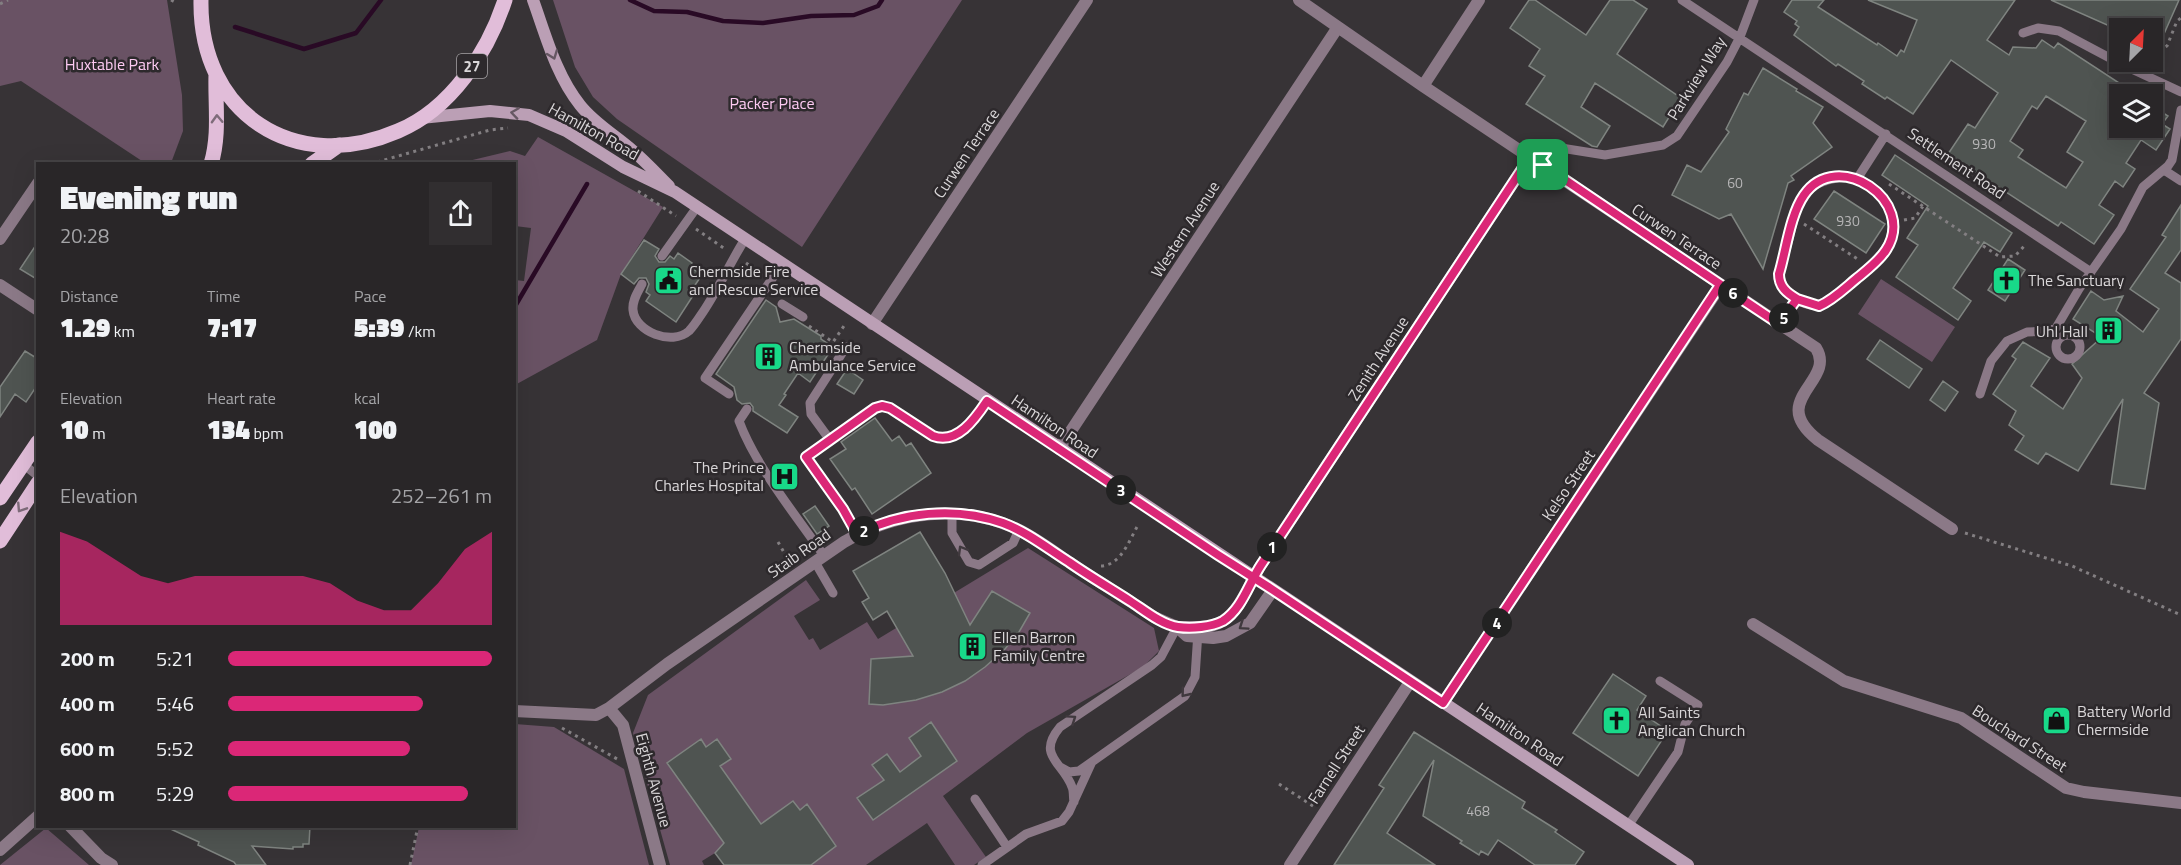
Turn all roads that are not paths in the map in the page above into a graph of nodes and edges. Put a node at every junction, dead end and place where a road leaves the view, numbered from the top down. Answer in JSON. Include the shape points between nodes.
{"nodes":[{"id":1,"x":201,"y":0,"type":"edge"},
{"id":2,"x":505,"y":0,"type":"edge"},
{"id":3,"x":533,"y":0,"type":"edge"},
{"id":4,"x":1087,"y":0,"type":"edge"},
{"id":5,"x":1299,"y":0,"type":"edge"},
{"id":6,"x":1479,"y":0,"type":"edge"},
{"id":7,"x":1683,"y":0,"type":"edge"},
{"id":8,"x":1754,"y":0,"type":"edge"},
{"id":9,"x":1338,"y":27,"type":"junction"},
{"id":10,"x":2024,"y":33,"type":"dead end"},
{"id":11,"x":1740,"y":37,"type":"junction"},
{"id":12,"x":216,"y":73,"type":"junction"},
{"id":13,"x":1423,"y":86,"type":"junction"},
{"id":14,"x":2181,"y":92,"type":"edge"},
{"id":15,"x":2181,"y":110,"type":"edge"},
{"id":16,"x":421,"y":118,"type":"junction"},
{"id":17,"x":1886,"y":134,"type":"junction"},
{"id":18,"x":339,"y":145,"type":"junction"},
{"id":19,"x":1530,"y":157,"type":"junction"},
{"id":20,"x":211,"y":162,"type":"edge"},
{"id":21,"x":315,"y":162,"type":"edge"},
{"id":22,"x":1543,"y":165,"type":"junction"},
{"id":23,"x":2164,"y":170,"type":"junction"},
{"id":24,"x":1857,"y":178,"type":"junction"},
{"id":25,"x":2181,"y":181,"type":"edge"},
{"id":26,"x":36,"y":186,"type":"edge"},
{"id":27,"x":675,"y":192,"type":"junction"},
{"id":28,"x":697,"y":207,"type":"junction"},
{"id":29,"x":0,"y":239,"type":"edge"},
{"id":30,"x":745,"y":239,"type":"junction"},
{"id":31,"x":662,"y":256,"type":"dead end"},
{"id":32,"x":782,"y":264,"type":"junction"},
{"id":33,"x":2091,"y":272,"type":"junction"},
{"id":34,"x":642,"y":284,"type":"dead end"},
{"id":35,"x":0,"y":285,"type":"edge"},
{"id":36,"x":1720,"y":285,"type":"junction"},
{"id":37,"x":1797,"y":299,"type":"junction"},
{"id":38,"x":782,"y":304,"type":"dead end"},
{"id":39,"x":36,"y":309,"type":"edge"},
{"id":40,"x":802,"y":319,"type":"road end"},
{"id":41,"x":872,"y":324,"type":"junction"},
{"id":42,"x":1779,"y":324,"type":"junction"},
{"id":43,"x":2056,"y":328,"type":"junction"},
{"id":44,"x":2062,"y":337,"type":"dead end"},
{"id":45,"x":846,"y":347,"type":"dead end"},
{"id":46,"x":729,"y":394,"type":"dead end"},
{"id":47,"x":1980,"y":394,"type":"dead end"},
{"id":48,"x":987,"y":401,"type":"junction"},
{"id":49,"x":747,"y":409,"type":"dead end"},
{"id":50,"x":830,"y":440,"type":"junction"},
{"id":51,"x":36,"y":445,"type":"edge"},
{"id":52,"x":1059,"y":448,"type":"junction"},
{"id":53,"x":23,"y":464,"type":"junction"},
{"id":54,"x":36,"y":474,"type":"edge"},
{"id":55,"x":36,"y":486,"type":"edge"},
{"id":56,"x":0,"y":498,"type":"edge"},
{"id":57,"x":952,"y":513,"type":"junction"},
{"id":58,"x":1952,"y":529,"type":"road end"},
{"id":59,"x":1019,"y":530,"type":"junction"},
{"id":60,"x":857,"y":534,"type":"junction"},
{"id":61,"x":0,"y":541,"type":"edge"},
{"id":62,"x":820,"y":559,"type":"junction"},
{"id":63,"x":1253,"y":577,"type":"junction"},
{"id":64,"x":1273,"y":590,"type":"junction"},
{"id":65,"x":833,"y":593,"type":"dead end"},
{"id":66,"x":1753,"y":624,"type":"dead end"},
{"id":67,"x":1177,"y":627,"type":"junction"},
{"id":68,"x":1198,"y":632,"type":"junction"},
{"id":69,"x":1660,"y":681,"type":"dead end"},
{"id":70,"x":1410,"y":682,"type":"junction"},
{"id":71,"x":1443,"y":703,"type":"junction"},
{"id":72,"x":609,"y":708,"type":"junction"},
{"id":73,"x":516,"y":711,"type":"edge"},
{"id":74,"x":1092,"y":762,"type":"junction"},
{"id":75,"x":1058,"y":766,"type":"junction"},
{"id":76,"x":975,"y":799,"type":"dead end"},
{"id":77,"x":1074,"y":802,"type":"junction"},
{"id":78,"x":2181,"y":803,"type":"edge"},
{"id":79,"x":36,"y":818,"type":"edge"},
{"id":80,"x":1628,"y":826,"type":"junction"},
{"id":81,"x":72,"y":828,"type":"edge"},
{"id":82,"x":1007,"y":847,"type":"junction"},
{"id":83,"x":0,"y":850,"type":"edge"},
{"id":84,"x":112,"y":865,"type":"edge"},
{"id":85,"x":660,"y":865,"type":"edge"},
{"id":86,"x":981,"y":865,"type":"edge"},
{"id":87,"x":1290,"y":865,"type":"edge"},
{"id":88,"x":1688,"y":865,"type":"edge"}],
"edges":[{"from":1,"to":12,"type":"main road","via":[[203,30]]},
{"from":2,"to":16,"type":"main road","number":"27","via":[[475,62]]},
{"from":3,"to":27,"type":"main road","name":"Hamilton Road","one_way":true,"via":[[555,62],[580,106]]},
{"from":4,"to":41,"type":"street","name":"Curwen Terrace"},
{"from":5,"to":9,"type":"street","name":"Curwen Terrace"},
{"from":6,"to":13,"type":"street"},
{"from":7,"to":11,"type":"lane","name":"Settlement Road"},
{"from":8,"to":11,"type":"lane","name":"Parkview Way"},
{"from":9,"to":13,"type":"street","name":"Curwen Terrace"},
{"from":9,"to":52,"type":"street","name":"Western Avenue"},
{"from":10,"to":14,"type":"lane","via":[[2038,28],[2060,31]]},
{"from":11,"to":17,"type":"lane","name":"Settlement Road"},
{"from":11,"to":22,"type":"lane","name":"Parkview Way","via":[[1712,86],[1669,142],[1605,155],[1561,148]]},
{"from":12,"to":18,"type":"main road","via":[[241,111],[264,129],[309,144]]},
{"from":20,"to":12,"type":"main road","one_way":true,"via":[[217,125]]},
{"from":13,"to":19,"type":"street","name":"Curwen Terrace"},
{"from":15,"to":23,"type":"lane","via":[[2172,160]]},
{"from":16,"to":18,"type":"main road","number":"27","via":[[397,132]]},
{"from":27,"to":16,"type":"main road","name":"Hamilton Road","one_way":true,"via":[[622,167],[566,130],[529,115],[490,111]]},
{"from":17,"to":24,"type":"lane"},
{"from":17,"to":33,"type":"lane","name":"Settlement Road"},
{"from":18,"to":21,"type":"main road","number":"27"},
{"from":19,"to":22,"type":"street","name":"Curwen Terrace"},
{"from":19,"to":63,"type":"street","name":"Zenith Avenue"},
{"from":22,"to":36,"type":"street","name":"Curwen Terrace"},
{"from":23,"to":25,"type":"lane"},
{"from":23,"to":33,"type":"lane","via":[[2143,187],[2121,229]]},
{"from":24,"to":37,"type":"lane","via":[[1837,177],[1816,183],[1803,197],[1794,217],[1779,280]]},
{"from":24,"to":37,"type":"lane","via":[[1887,204],[1892,221],[1889,244],[1870,267],[1826,303],[1813,305]]},
{"from":26,"to":29,"type":"street"},
{"from":27,"to":28,"type":"main road","name":"Hamilton Road"},
{"from":28,"to":30,"type":"main road","name":"Hamilton Road"},
{"from":28,"to":31,"type":"lane"},
{"from":30,"to":32,"type":"main road","name":"Hamilton Road"},
{"from":30,"to":34,"type":"lane","via":[[695,323],[674,338],[655,334],[637,321],[633,307]]},
{"from":32,"to":41,"type":"main road","name":"Hamilton Road"},
{"from":32,"to":46,"type":"lane","via":[[705,378]]},
{"from":33,"to":43,"type":"lane"},
{"from":35,"to":39,"type":"street"},
{"from":36,"to":42,"type":"street","name":"Curwen Terrace"},
{"from":36,"to":71,"type":"street","name":"Kelso Street"},
{"from":37,"to":42,"type":"lane"},
{"from":38,"to":40,"type":"lane"},
{"from":41,"to":48,"type":"main road","name":"Hamilton Road"},
{"from":42,"to":58,"type":"street","name":"Curwen Terrace","via":[[1820,355],[1820,367],[1802,394],[1798,411],[1803,427]]},
{"from":43,"to":44,"type":"lane"},
{"from":43,"to":47,"type":"lane","via":[[2027,332],[2007,341],[1991,361]]},
{"from":45,"to":50,"type":"lane","via":[[810,403],[811,414]]},
{"from":48,"to":50,"type":"lane","via":[[965,429],[947,438],[933,436],[882,406]]},
{"from":48,"to":52,"type":"main road","name":"Hamilton Road"},
{"from":49,"to":62,"type":"lane","via":[[739,421],[744,434]]},
{"from":50,"to":60,"type":"lane","via":[[806,457]]},
{"from":51,"to":53,"type":"main road"},
{"from":52,"to":63,"type":"main road","name":"Hamilton Road"},
{"from":53,"to":54,"type":"lane"},
{"from":53,"to":56,"type":"main road"},
{"from":55,"to":61,"type":"main road","one_way":true},
{"from":57,"to":59,"type":"street","name":"Staib Road","via":[[983,517]]},
{"from":59,"to":57,"type":"lane","one_way":true,"via":[[1013,543],[974,565],[952,533]]},
{"from":57,"to":60,"type":"street","name":"Staib Road","via":[[917,515]]},
{"from":59,"to":67,"type":"street","name":"Staib Road","via":[[1154,617]]},
{"from":60,"to":62,"type":"street","name":"Staib Road"},
{"from":62,"to":65,"type":"lane"},
{"from":62,"to":72,"type":"street","name":"Staib Road"},
{"from":63,"to":64,"type":"main road","name":"Hamilton Road"},
{"from":63,"to":68,"type":"street","name":"Staib Road","via":[[1230,615]]},
{"from":64,"to":68,"type":"street","name":"Staib Road","one_way":true,"via":[[1243,628],[1214,638]]},
{"from":64,"to":70,"type":"main road","name":"Hamilton Road"},
{"from":66,"to":78,"type":"street","name":"Bouchard Street","via":[[1844,681],[1961,718],[2067,788]]},
{"from":67,"to":68,"type":"street","name":"Staib Road"},
{"from":75,"to":67,"type":"lane","one_way":true,"via":[[1050,746],[1060,727],[1156,661]]},
{"from":68,"to":74,"type":"lane","one_way":true,"via":[[1195,677],[1185,696]]},
{"from":69,"to":80,"type":"lane","via":[[1698,705],[1685,724],[1678,752]]},
{"from":70,"to":71,"type":"main road","name":"Hamilton Road"},
{"from":70,"to":87,"type":"street","name":"Farnell Street"},
{"from":71,"to":80,"type":"main road","name":"Hamilton Road"},
{"from":72,"to":73,"type":"street","name":"Staib Road","via":[[596,715]]},
{"from":72,"to":85,"type":"street","name":"Eighth Avenue","via":[[623,725]]},
{"from":74,"to":75,"type":"lane","via":[[1079,771],[1069,772]]},
{"from":74,"to":77,"type":"lane"},
{"from":75,"to":77,"type":"lane","via":[[1072,788]]},
{"from":76,"to":82,"type":"lane"},
{"from":77,"to":82,"type":"lane","via":[[1062,821],[1026,834]]},
{"from":79,"to":83,"type":"street"},
{"from":80,"to":88,"type":"main road","name":"Hamilton Road"},
{"from":81,"to":84,"type":"street"},
{"from":82,"to":86,"type":"lane"}]}
